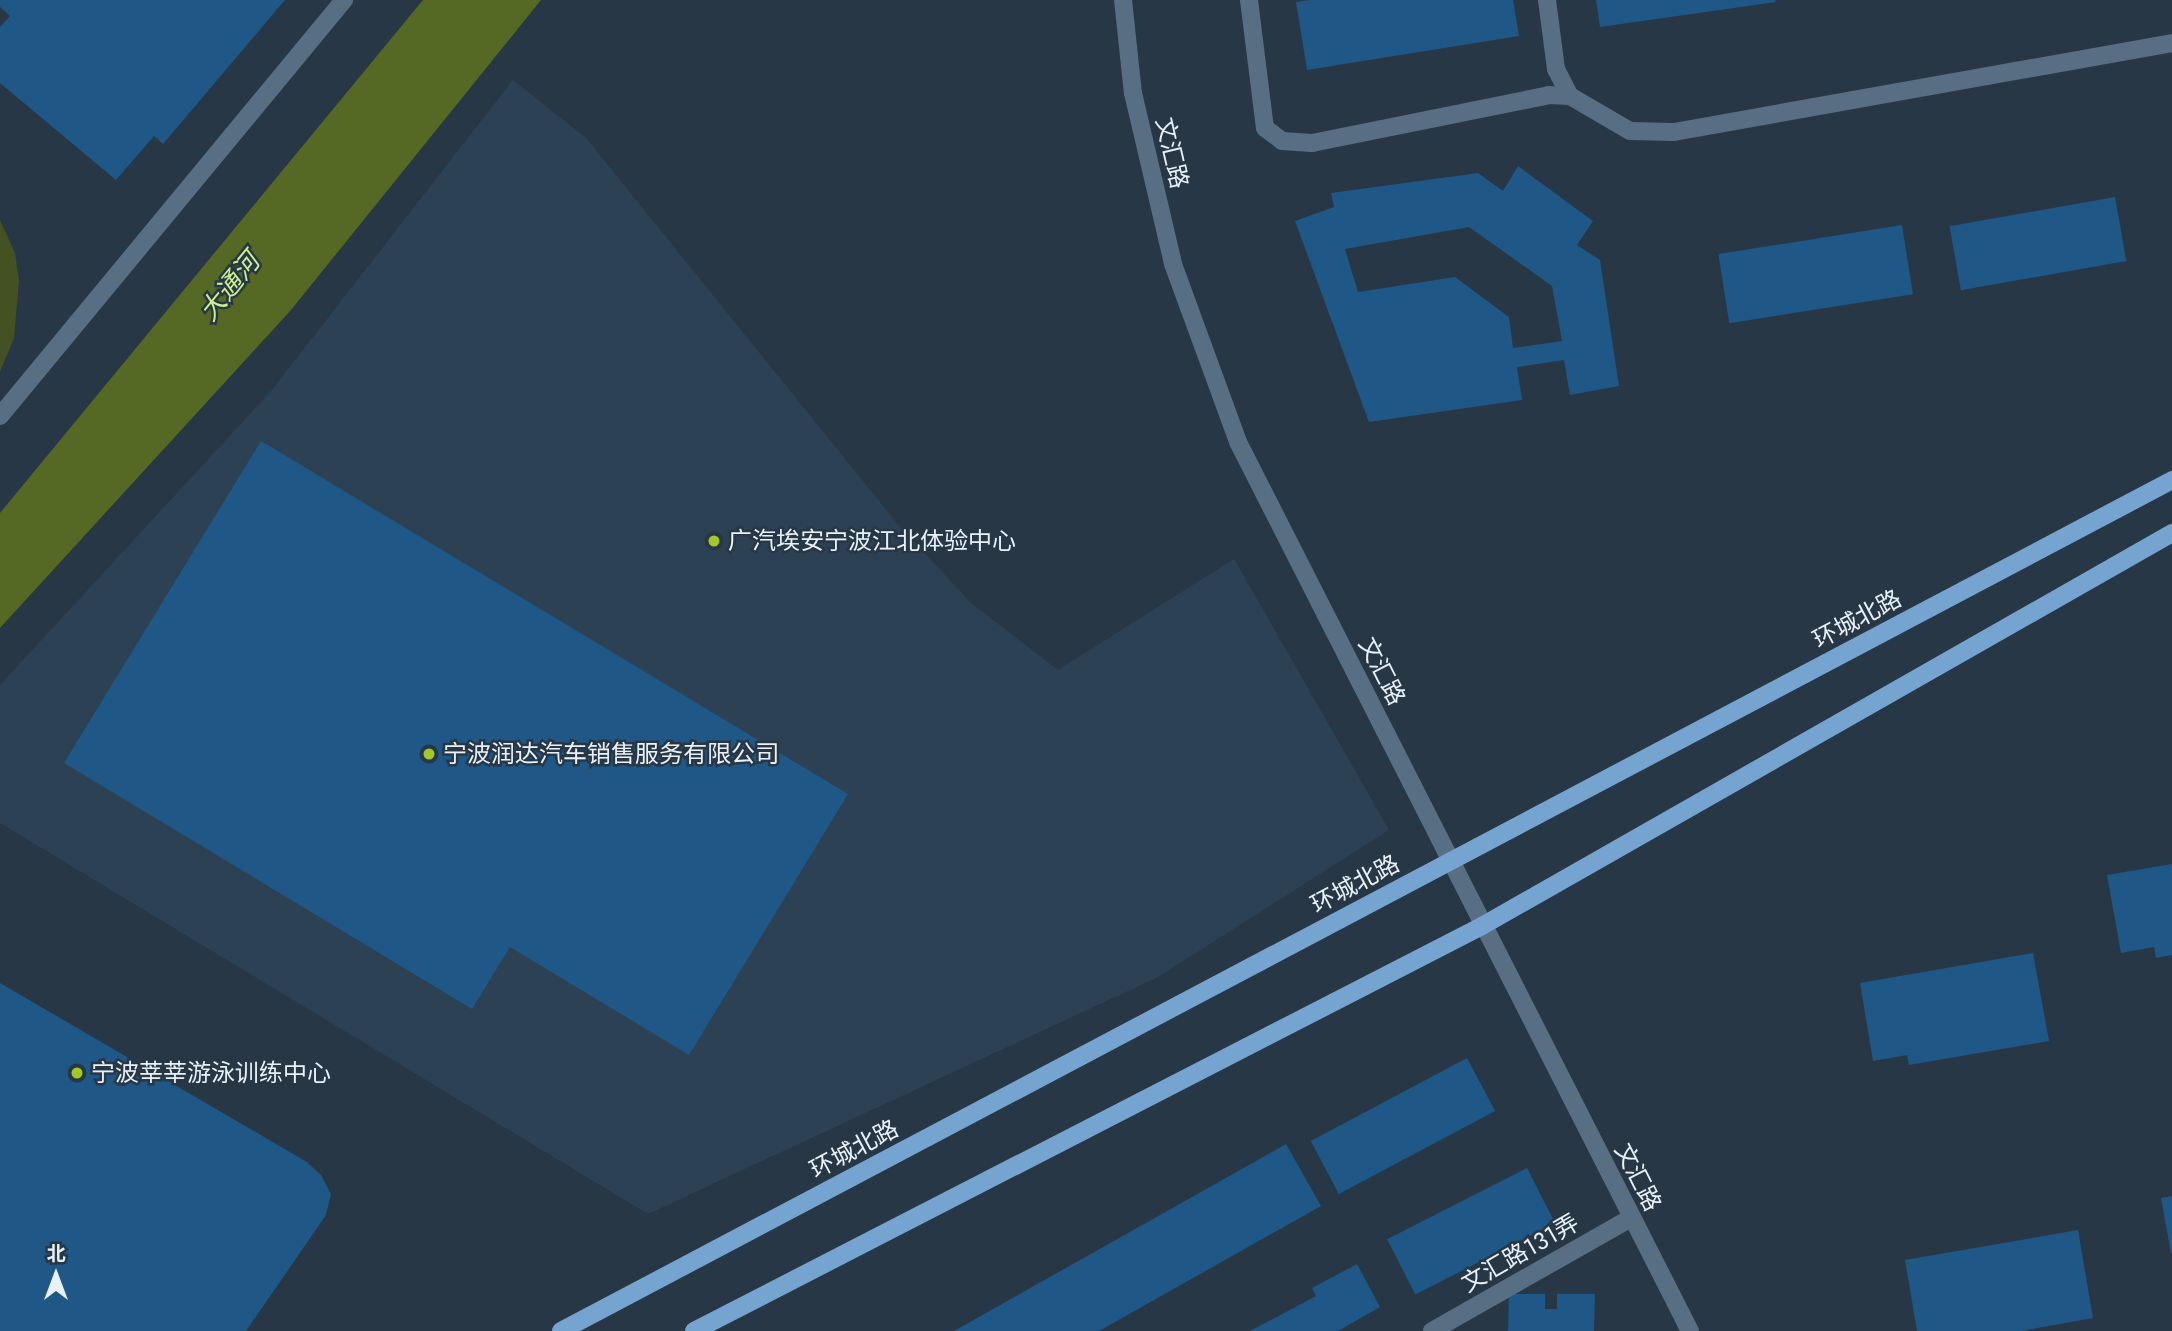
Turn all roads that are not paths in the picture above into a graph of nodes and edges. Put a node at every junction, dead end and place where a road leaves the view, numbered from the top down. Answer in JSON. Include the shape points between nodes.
{"nodes":[{"id":1,"x":344,"y":0,"type":"edge"},
{"id":2,"x":1124,"y":0,"type":"edge"},
{"id":3,"x":1249,"y":0,"type":"edge"},
{"id":4,"x":1547,"y":0,"type":"edge"},
{"id":5,"x":2172,"y":43,"type":"edge"},
{"id":6,"x":1570,"y":96,"type":"junction"},
{"id":7,"x":0,"y":416,"type":"edge"},
{"id":8,"x":2172,"y":480,"type":"edge"},
{"id":9,"x":2172,"y":533,"type":"edge"},
{"id":10,"x":1451,"y":861,"type":"junction"},
{"id":11,"x":1482,"y":926,"type":"junction"},
{"id":12,"x":1631,"y":1218,"type":"junction"},
{"id":13,"x":561,"y":1331,"type":"edge"},
{"id":14,"x":694,"y":1331,"type":"edge"},
{"id":15,"x":1432,"y":1331,"type":"edge"},
{"id":16,"x":1690,"y":1331,"type":"edge"}],
"edges":[{"from":1,"to":7,"type":"street"},
{"from":2,"to":10,"type":"street","name":"文汇路","via":[[1133,93],[1172,264],[1238,442]]},
{"from":3,"to":6,"type":"street","via":[[1265,128],[1282,141],[1312,143],[1549,95]]},
{"from":4,"to":6,"type":"street","via":[[1556,69]]},
{"from":5,"to":6,"type":"street","via":[[1674,132],[1630,131]]},
{"from":8,"to":10,"type":"main road","name":"环城北路"},
{"from":9,"to":11,"type":"main road"},
{"from":10,"to":11,"type":"street","name":"文汇路"},
{"from":10,"to":13,"type":"main road","name":"环城北路"},
{"from":11,"to":12,"type":"street","name":"文汇路"},
{"from":11,"to":14,"type":"main road"},
{"from":12,"to":15,"type":"street","name":"文汇路131弄"},
{"from":12,"to":16,"type":"street","name":"文汇路"}]}
